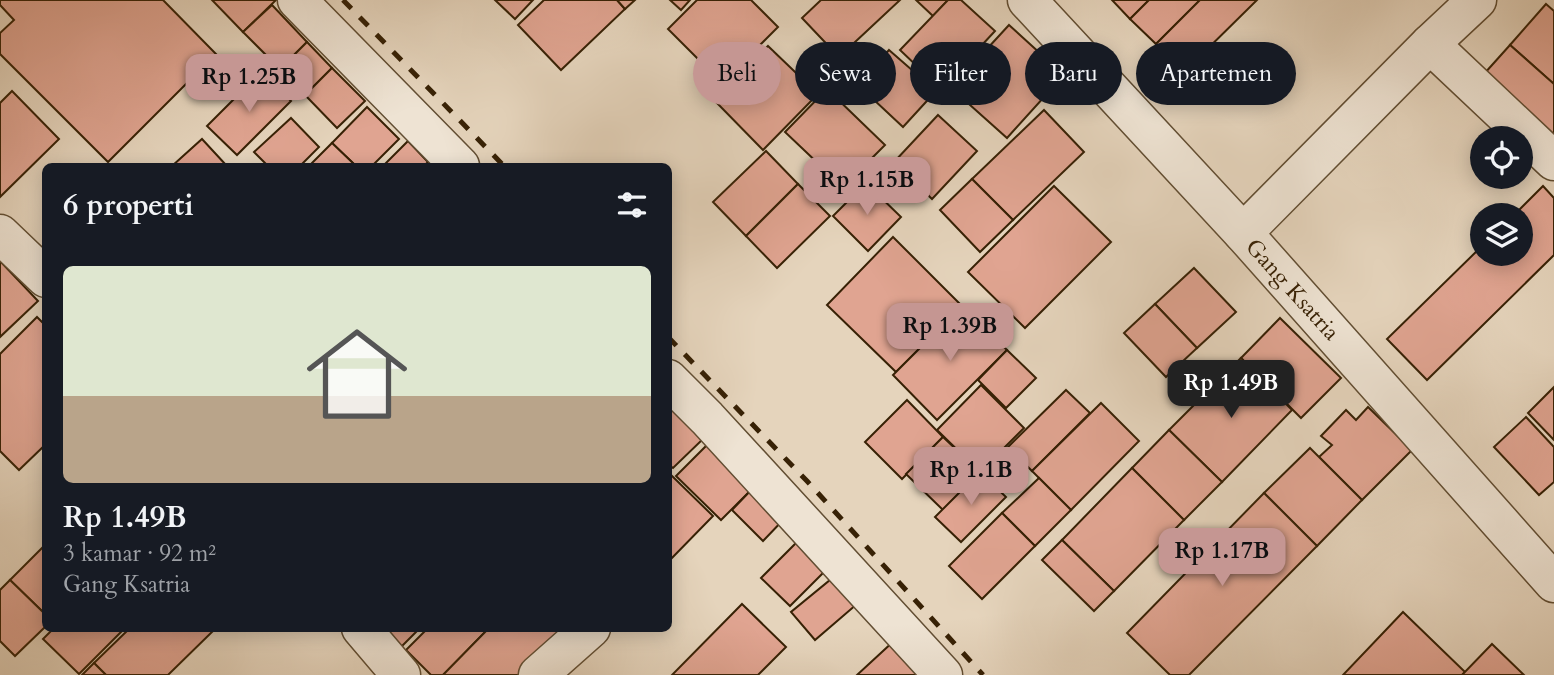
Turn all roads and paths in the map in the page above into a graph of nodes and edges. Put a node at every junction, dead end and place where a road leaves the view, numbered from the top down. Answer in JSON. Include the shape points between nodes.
{"nodes":[{"id":1,"x":297,"y":0,"type":"edge"},
{"id":2,"x":1027,"y":0,"type":"edge"},
{"id":3,"x":1478,"y":0,"type":"edge"},
{"id":4,"x":1430,"y":44,"type":"junction"},
{"id":5,"x":1554,"y":161,"type":"edge"},
{"id":6,"x":457,"y":163,"type":"edge"},
{"id":7,"x":1243,"y":233,"type":"junction"},
{"id":8,"x":0,"y":234,"type":"edge"},
{"id":9,"x":42,"y":274,"type":"edge"},
{"id":10,"x":672,"y":383,"type":"edge"},
{"id":11,"x":1554,"y":583,"type":"edge"},
{"id":12,"x":364,"y":632,"type":"edge"},
{"id":13,"x":587,"y":632,"type":"edge"},
{"id":14,"x":401,"y":675,"type":"edge"},
{"id":15,"x":538,"y":675,"type":"edge"},
{"id":16,"x":943,"y":675,"type":"edge"}],
"edges":[{"from":1,"to":6,"type":"street"},
{"from":2,"to":7,"type":"street","name":"Gang Ksatria"},
{"from":3,"to":4,"type":"street"},
{"from":4,"to":5,"type":"street"},
{"from":4,"to":7,"type":"street"},
{"from":7,"to":11,"type":"street","name":"Gang Ksatria"},
{"from":8,"to":9,"type":"street"},
{"from":10,"to":16,"type":"street"},
{"from":12,"to":14,"type":"street"},
{"from":13,"to":15,"type":"street"}]}
